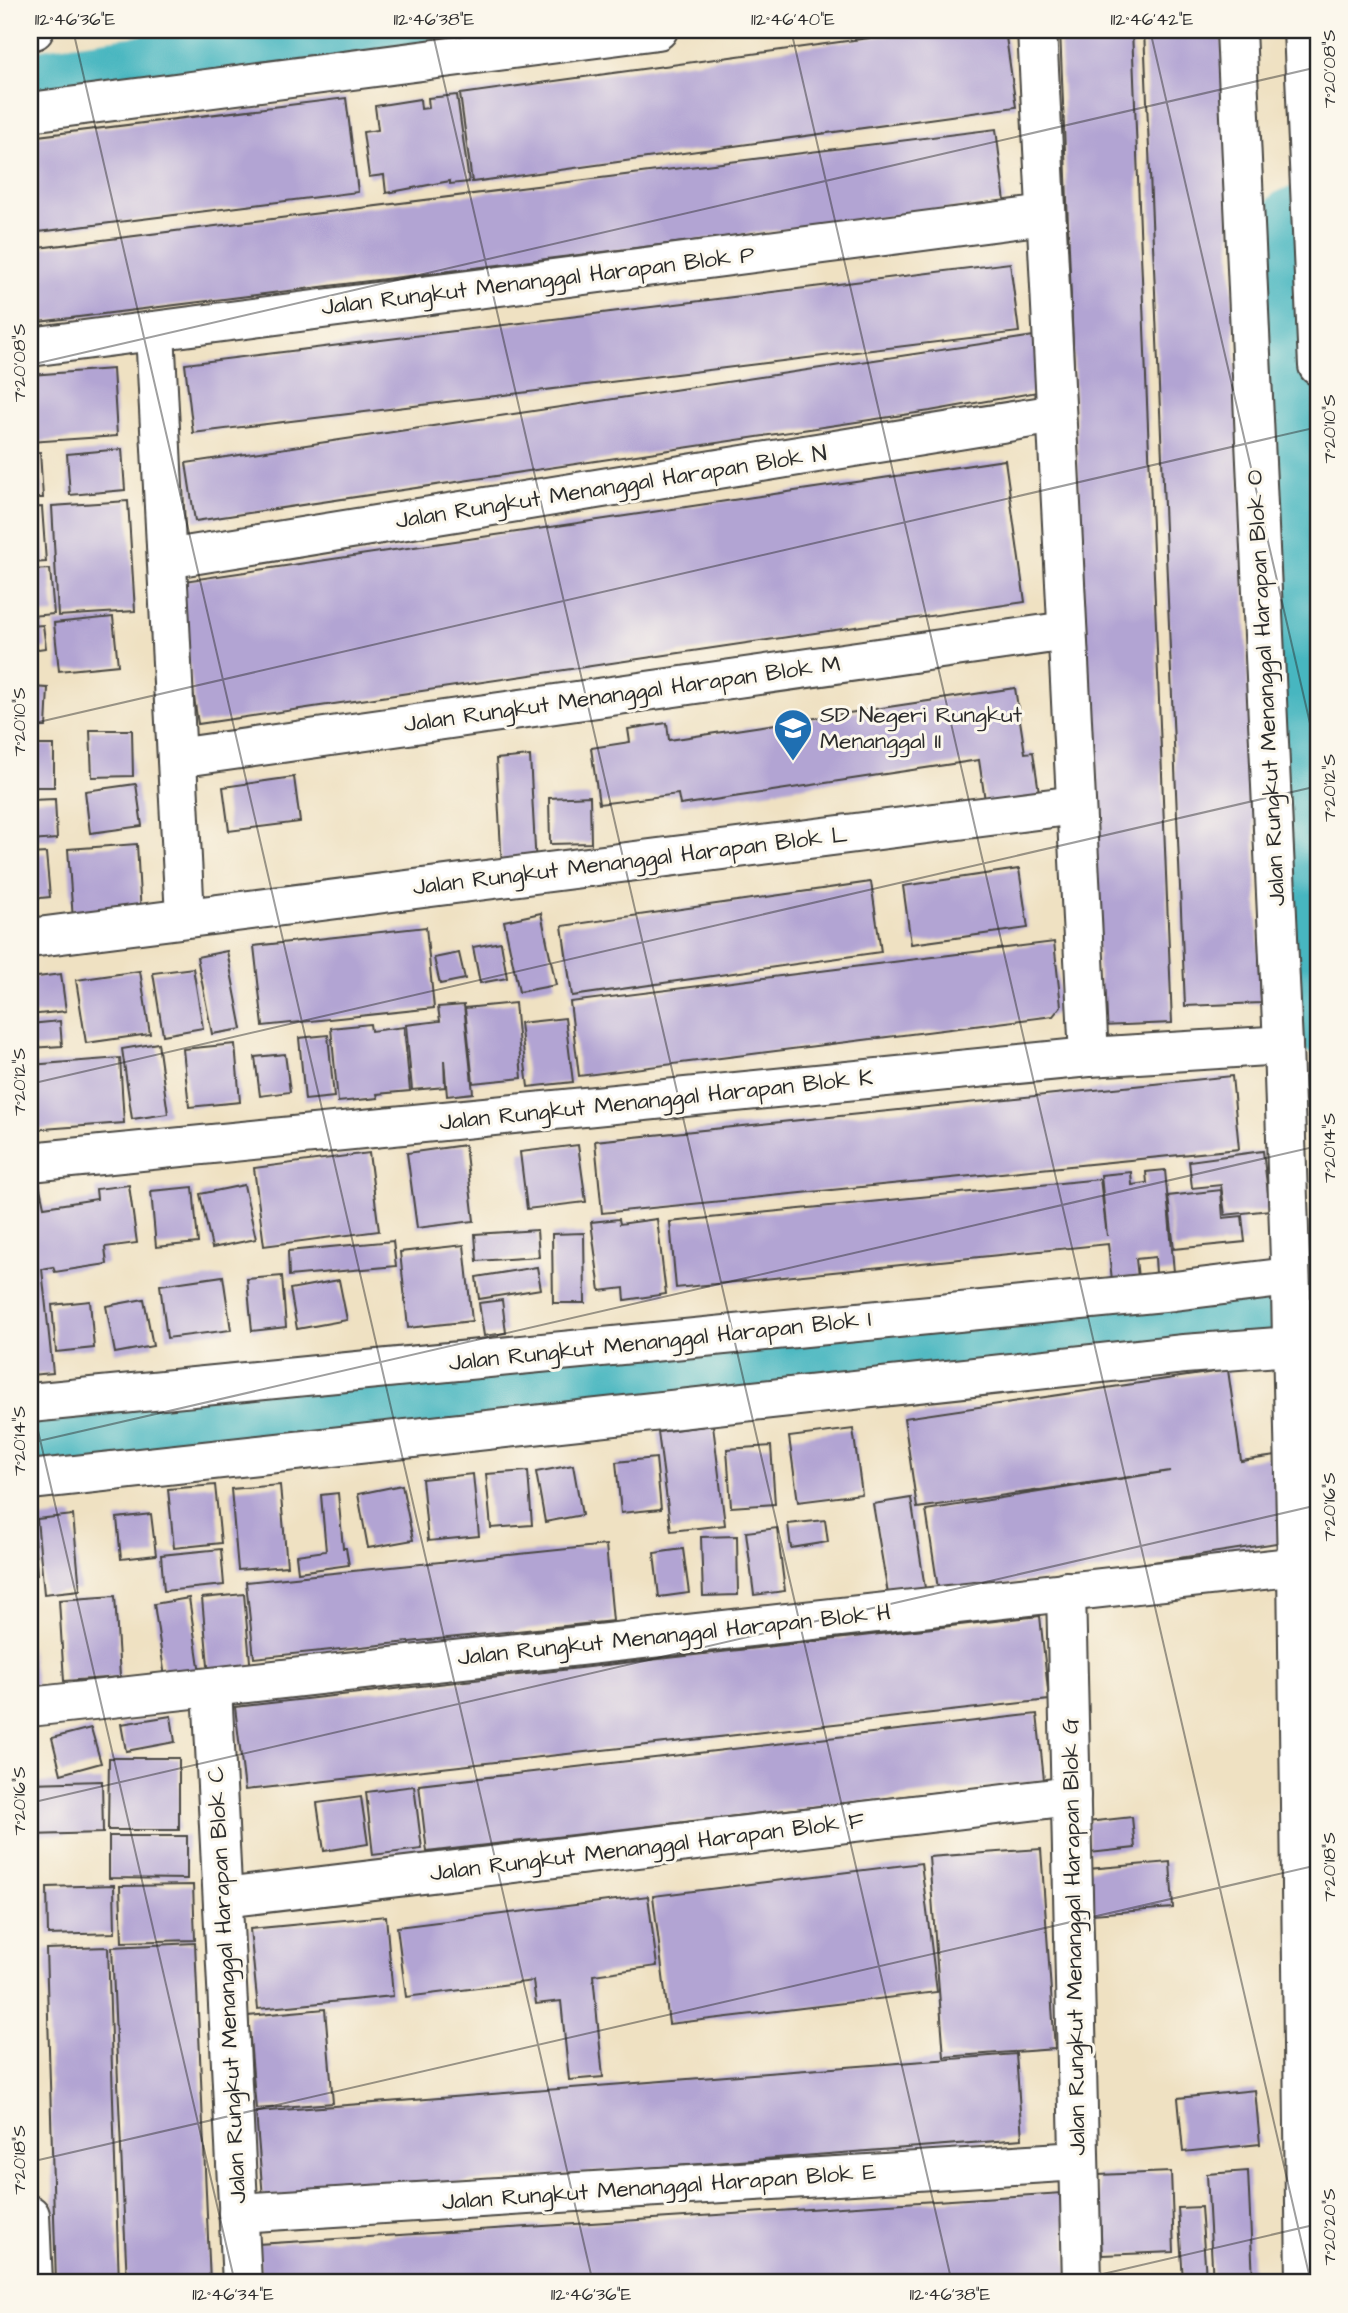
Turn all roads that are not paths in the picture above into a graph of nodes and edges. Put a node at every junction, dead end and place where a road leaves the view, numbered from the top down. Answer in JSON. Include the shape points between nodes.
{"nodes":[{"id":1,"x":658,"y":30,"type":"edge"},
{"id":2,"x":1037,"y":30,"type":"edge"},
{"id":3,"x":1236,"y":30,"type":"edge"},
{"id":4,"x":1303,"y":30,"type":"edge"},
{"id":5,"x":30,"y":112,"type":"edge"},
{"id":6,"x":1314,"y":171,"type":"edge"},
{"id":7,"x":1046,"y":215,"type":"junction"},
{"id":8,"x":155,"y":331,"type":"junction"},
{"id":9,"x":30,"y":347,"type":"edge"},
{"id":10,"x":1318,"y":366,"type":"edge"},
{"id":11,"x":1056,"y":414,"type":"junction"},
{"id":12,"x":167,"y":559,"type":"junction"},
{"id":13,"x":1067,"y":631,"type":"junction"},
{"id":14,"x":177,"y":758,"type":"junction"},
{"id":15,"x":1076,"y":805,"type":"junction"},
{"id":16,"x":185,"y":917,"type":"junction"},
{"id":17,"x":30,"y":938,"type":"edge"},
{"id":18,"x":1283,"y":1045,"type":"junction"},
{"id":19,"x":1089,"y":1057,"type":"junction"},
{"id":20,"x":30,"y":1162,"type":"edge"},
{"id":21,"x":1290,"y":1285,"type":"junction"},
{"id":22,"x":1291,"y":1339,"type":"junction"},
{"id":23,"x":30,"y":1403,"type":"edge"},
{"id":24,"x":30,"y":1480,"type":"edge"},
{"id":25,"x":1308,"y":1564,"type":"edge"},
{"id":26,"x":1066,"y":1591,"type":"junction"},
{"id":27,"x":212,"y":1687,"type":"junction"},
{"id":28,"x":30,"y":1707,"type":"edge"},
{"id":29,"x":1071,"y":1796,"type":"junction"},
{"id":30,"x":223,"y":1898,"type":"junction"},
{"id":31,"x":1079,"y":2161,"type":"junction"},
{"id":32,"x":238,"y":2213,"type":"junction"},
{"id":33,"x":30,"y":2215,"type":"edge"},
{"id":34,"x":33,"y":2283,"type":"edge"},
{"id":35,"x":242,"y":2283,"type":"edge"},
{"id":36,"x":1082,"y":2283,"type":"edge"},
{"id":37,"x":1306,"y":2283,"type":"edge"}],
"edges":[{"from":1,"to":5,"type":"street"},
{"from":2,"to":7,"type":"street"},
{"from":3,"to":18,"type":"street","name":"Jalan Rungkut Menanggal Harapan Blok O"},
{"from":4,"to":6,"type":"street"},
{"from":6,"to":10,"type":"street"},
{"from":7,"to":8,"type":"street","name":"Jalan Rungkut Menanggal Harapan Blok P"},
{"from":7,"to":11,"type":"street"},
{"from":8,"to":9,"type":"street","name":"Jalan Rungkut Menanggal Harapan Blok P"},
{"from":8,"to":12,"type":"street"},
{"from":11,"to":12,"type":"street","name":"Jalan Rungkut Menanggal Harapan Blok N"},
{"from":11,"to":13,"type":"street"},
{"from":12,"to":14,"type":"street"},
{"from":13,"to":14,"type":"street","name":"Jalan Rungkut Menanggal Harapan Blok M"},
{"from":13,"to":15,"type":"street"},
{"from":14,"to":16,"type":"street"},
{"from":15,"to":16,"type":"street","name":"Jalan Rungkut Menanggal Harapan Blok L"},
{"from":15,"to":19,"type":"street"},
{"from":16,"to":17,"type":"street","name":"Jalan Rungkut Menanggal Harapan Blok L"},
{"from":18,"to":19,"type":"street","name":"Jalan Rungkut Menanggal Harapan Blok K"},
{"from":18,"to":21,"type":"street","name":"Jalan Rungkut Menanggal Harapan Blok O"},
{"from":19,"to":20,"type":"street","name":"Jalan Rungkut Menanggal Harapan Blok K"},
{"from":21,"to":22,"type":"street","name":"Jalan Rungkut Menanggal Harapan Blok O"},
{"from":21,"to":23,"type":"street","name":"Jalan Rungkut Menanggal Harapan Blok I","via":[[1147,1294]]},
{"from":22,"to":24,"type":"street"},
{"from":22,"to":25,"type":"street","name":"Jalan Rungkut Menanggal Harapan Blok O"},
{"from":25,"to":26,"type":"street","name":"Jalan Rungkut Menanggal Harapan Blok H"},
{"from":25,"to":37,"type":"street","name":"Jalan Rungkut Menanggal Harapan Blok O"},
{"from":26,"to":27,"type":"street","name":"Jalan Rungkut Menanggal Harapan Blok H"},
{"from":26,"to":29,"type":"street","name":"Jalan Rungkut Menanggal Harapan Blok G"},
{"from":27,"to":28,"type":"street","name":"Jalan Rungkut Menanggal Harapan Blok H"},
{"from":27,"to":30,"type":"street","name":"Jalan Rungkut Menanggal Harapan Blok C"},
{"from":29,"to":30,"type":"street","name":"Jalan Rungkut Menanggal Harapan Blok F"},
{"from":29,"to":31,"type":"street","name":"Jalan Rungkut Menanggal Harapan Blok G"},
{"from":30,"to":32,"type":"street","name":"Jalan Rungkut Menanggal Harapan Blok C"},
{"from":31,"to":32,"type":"street","name":"Jalan Rungkut Menanggal Harapan Blok E"},
{"from":31,"to":36,"type":"street","name":"Jalan Rungkut Menanggal Harapan Blok G"},
{"from":32,"to":35,"type":"street","name":"Jalan Rungkut Menanggal Harapan Blok C"},
{"from":33,"to":34,"type":"street"}]}
